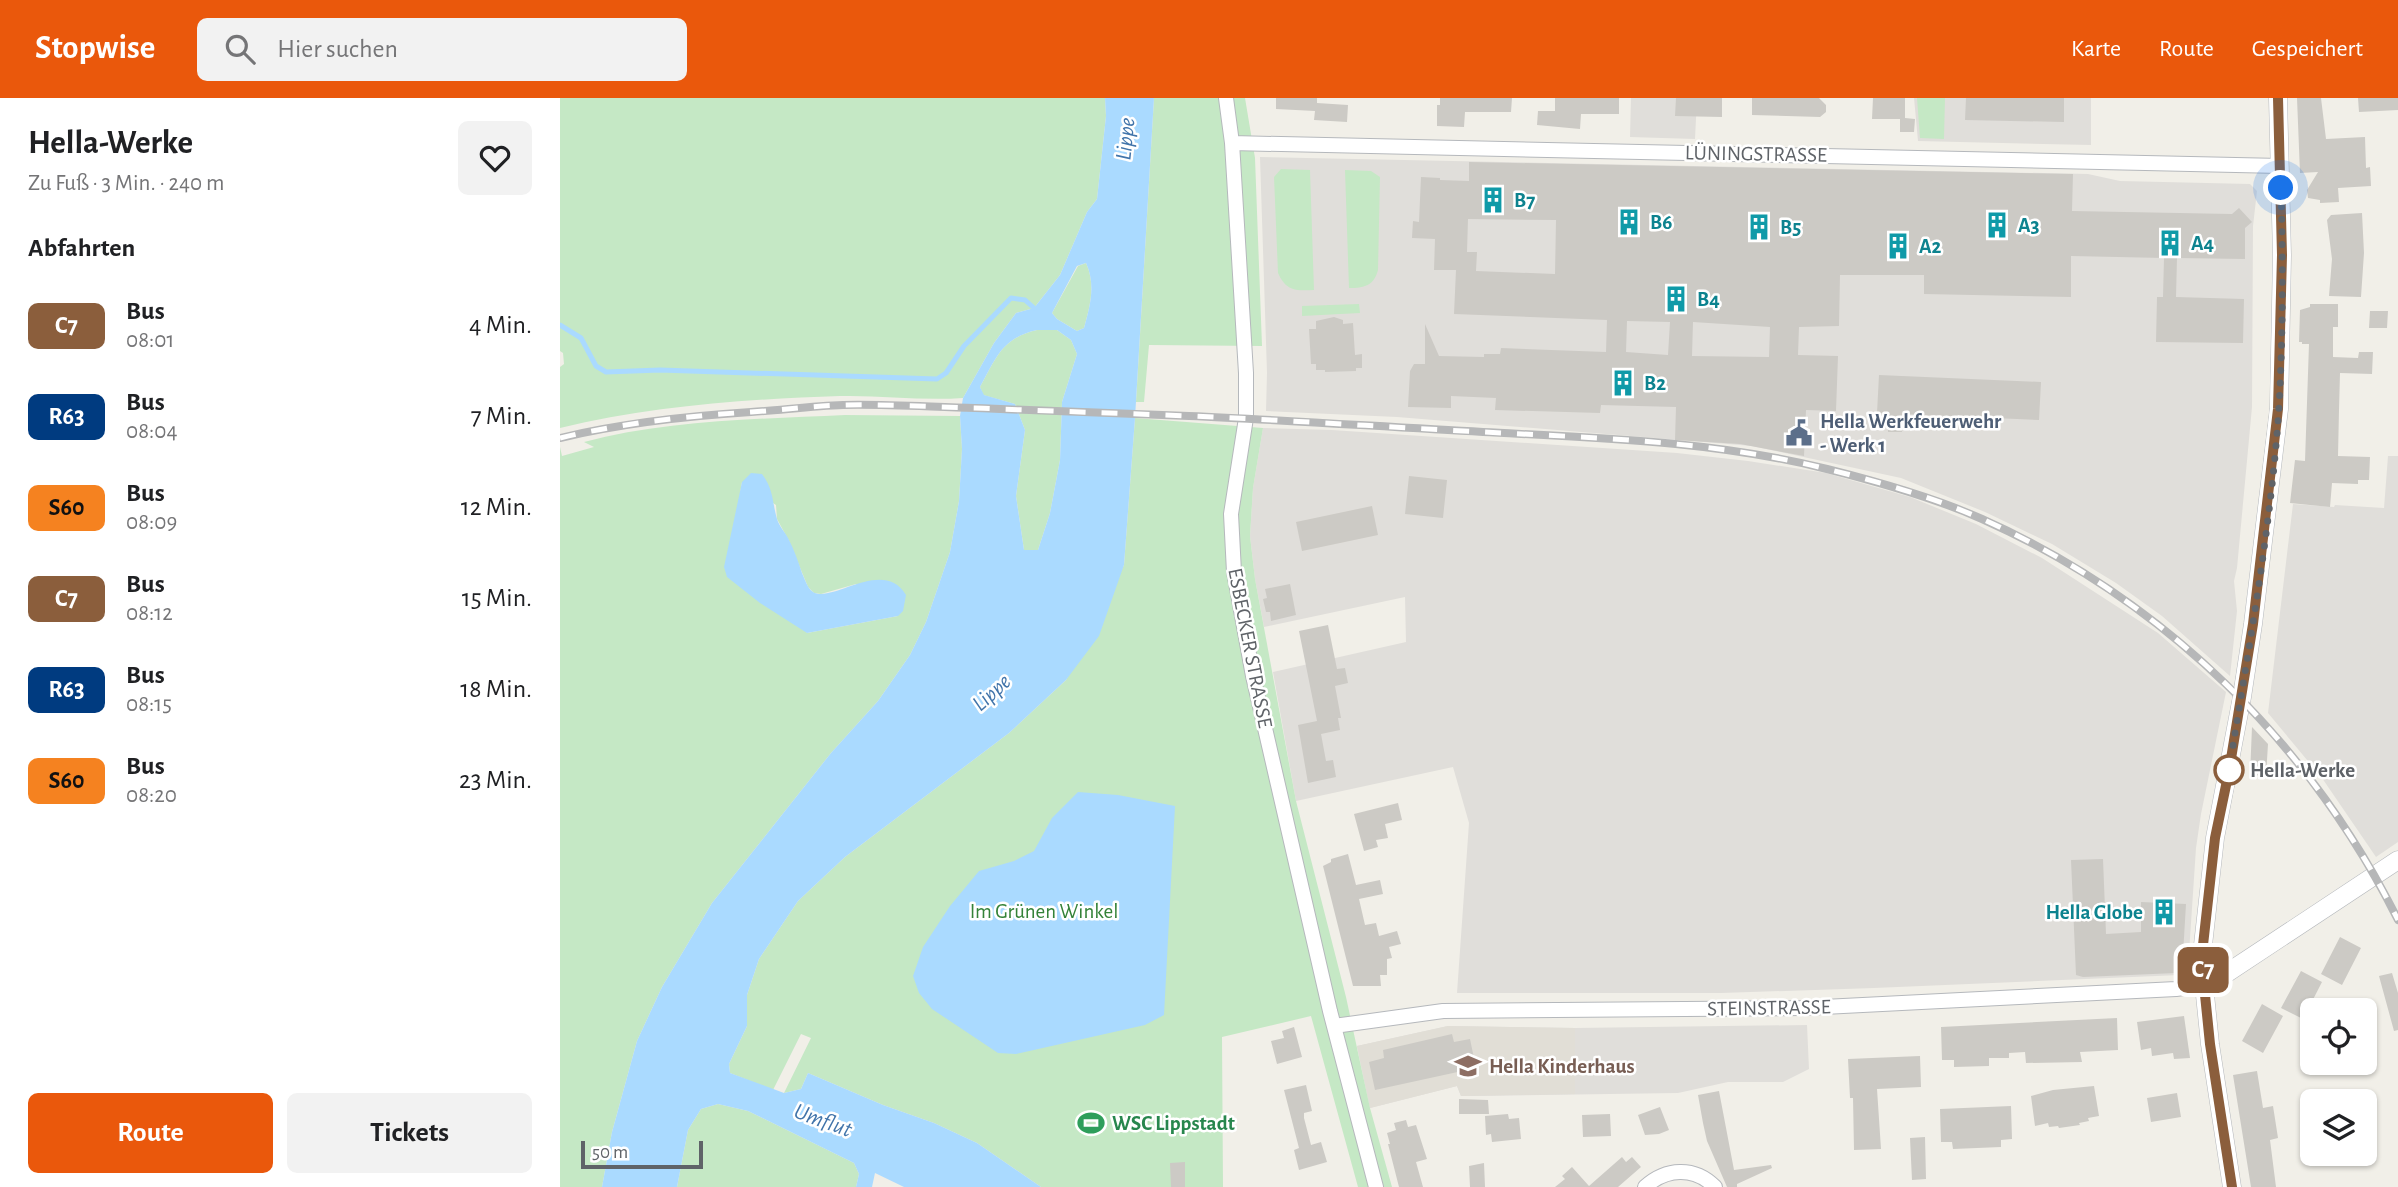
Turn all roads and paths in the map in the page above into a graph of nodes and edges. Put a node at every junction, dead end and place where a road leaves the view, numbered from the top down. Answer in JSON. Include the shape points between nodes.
{"nodes":[{"id":1,"x":1226,"y":98,"type":"edge"},
{"id":2,"x":2278,"y":98,"type":"edge"},
{"id":3,"x":1231,"y":143,"type":"junction"},
{"id":4,"x":2281,"y":166,"type":"junction"},
{"id":5,"x":2398,"y":860,"type":"edge"},
{"id":6,"x":2204,"y":985,"type":"junction"},
{"id":7,"x":1334,"y":1026,"type":"junction"},
{"id":8,"x":1376,"y":1187,"type":"edge"},
{"id":9,"x":1645,"y":1187,"type":"edge"},
{"id":10,"x":1715,"y":1187,"type":"edge"},
{"id":11,"x":2232,"y":1187,"type":"edge"}],
"edges":[{"from":1,"to":3,"type":"street","name":"ESBECKER STRASSE"},
{"from":2,"to":4,"type":"street"},
{"from":3,"to":4,"type":"street","name":"LÜNINGSTRASSE"},
{"from":3,"to":7,"type":"street","name":"ESBECKER STRASSE","via":[[1247,373],[1246,418],[1231,514],[1234,572],[1253,676]]},
{"from":4,"to":6,"type":"street","via":[[2278,409],[2253,624],[2215,838],[2203,945]]},
{"from":5,"to":6,"type":"street"},
{"from":6,"to":7,"type":"street","name":"STEINSTRASSE","via":[[1804,1008],[1443,1011]]},
{"from":6,"to":11,"type":"street"},
{"from":7,"to":8,"type":"street","name":"ESBECKER STRASSE"},
{"from":9,"to":10,"type":"street","via":[[1667,1173],[1684,1171]]}]}
